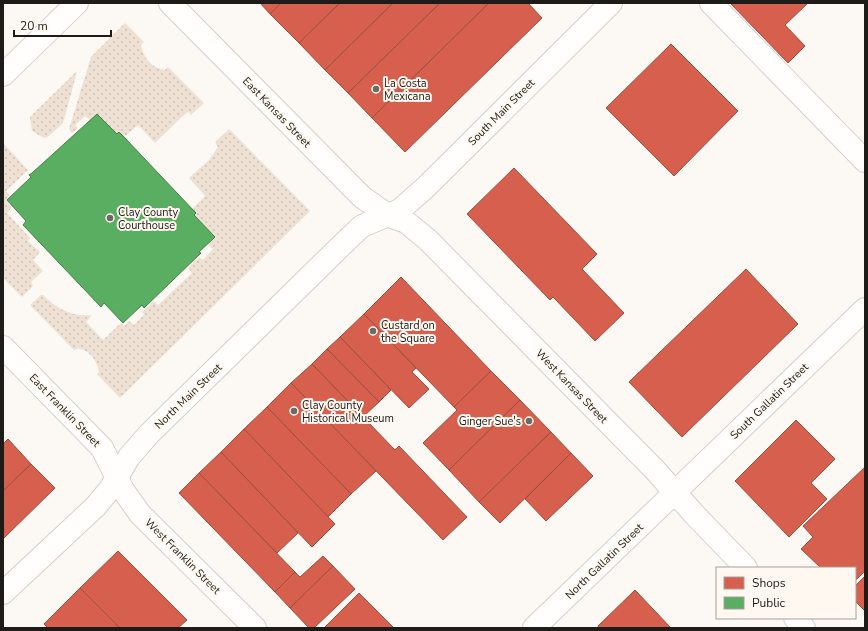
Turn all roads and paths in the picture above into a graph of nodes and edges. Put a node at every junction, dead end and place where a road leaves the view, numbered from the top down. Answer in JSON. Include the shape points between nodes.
{"nodes":[{"id":1,"x":78,"y":3,"type":"edge"},
{"id":2,"x":170,"y":3,"type":"edge"},
{"id":3,"x":611,"y":3,"type":"edge"},
{"id":4,"x":711,"y":3,"type":"edge"},
{"id":5,"x":3,"y":75,"type":"edge"},
{"id":6,"x":865,"y":161,"type":"edge"},
{"id":7,"x":389,"y":216,"type":"junction"},
{"id":8,"x":865,"y":309,"type":"edge"},
{"id":9,"x":3,"y":347,"type":"edge"},
{"id":10,"x":116,"y":480,"type":"junction"},
{"id":11,"x":674,"y":493,"type":"junction"},
{"id":12,"x":745,"y":567,"type":"edge"},
{"id":13,"x":3,"y":593,"type":"edge"},
{"id":14,"x":796,"y":619,"type":"edge"},
{"id":15,"x":255,"y":628,"type":"edge"},
{"id":16,"x":534,"y":628,"type":"edge"},
{"id":17,"x":804,"y":628,"type":"edge"}],
"edges":[{"from":1,"to":5,"type":"street"},
{"from":2,"to":7,"type":"street","name":"East Kansas Street","via":[[346,182],[374,208]]},
{"from":3,"to":7,"type":"street","name":"South Main Street","via":[[426,187],[400,210]]},
{"from":4,"to":6,"type":"street"},
{"from":7,"to":10,"type":"street","name":"North Main Street","via":[[362,226],[347,240],[149,434],[129,458]]},
{"from":7,"to":11,"type":"street","name":"West Kansas Street","via":[[406,222],[428,240],[655,470]]},
{"from":8,"to":11,"type":"street","name":"South Gallatin Street"},
{"from":9,"to":10,"type":"street","name":"East Franklin Street","via":[[98,444],[108,458]]},
{"from":10,"to":13,"type":"street","name":"North Main Street","via":[[96,506]]},
{"from":10,"to":15,"type":"street","name":"West Franklin Street","via":[[140,514]]},
{"from":11,"to":12,"type":"street","name":"West Kansas Street"},
{"from":11,"to":16,"type":"street","name":"North Gallatin Street"},
{"from":14,"to":17,"type":"street"}]}
